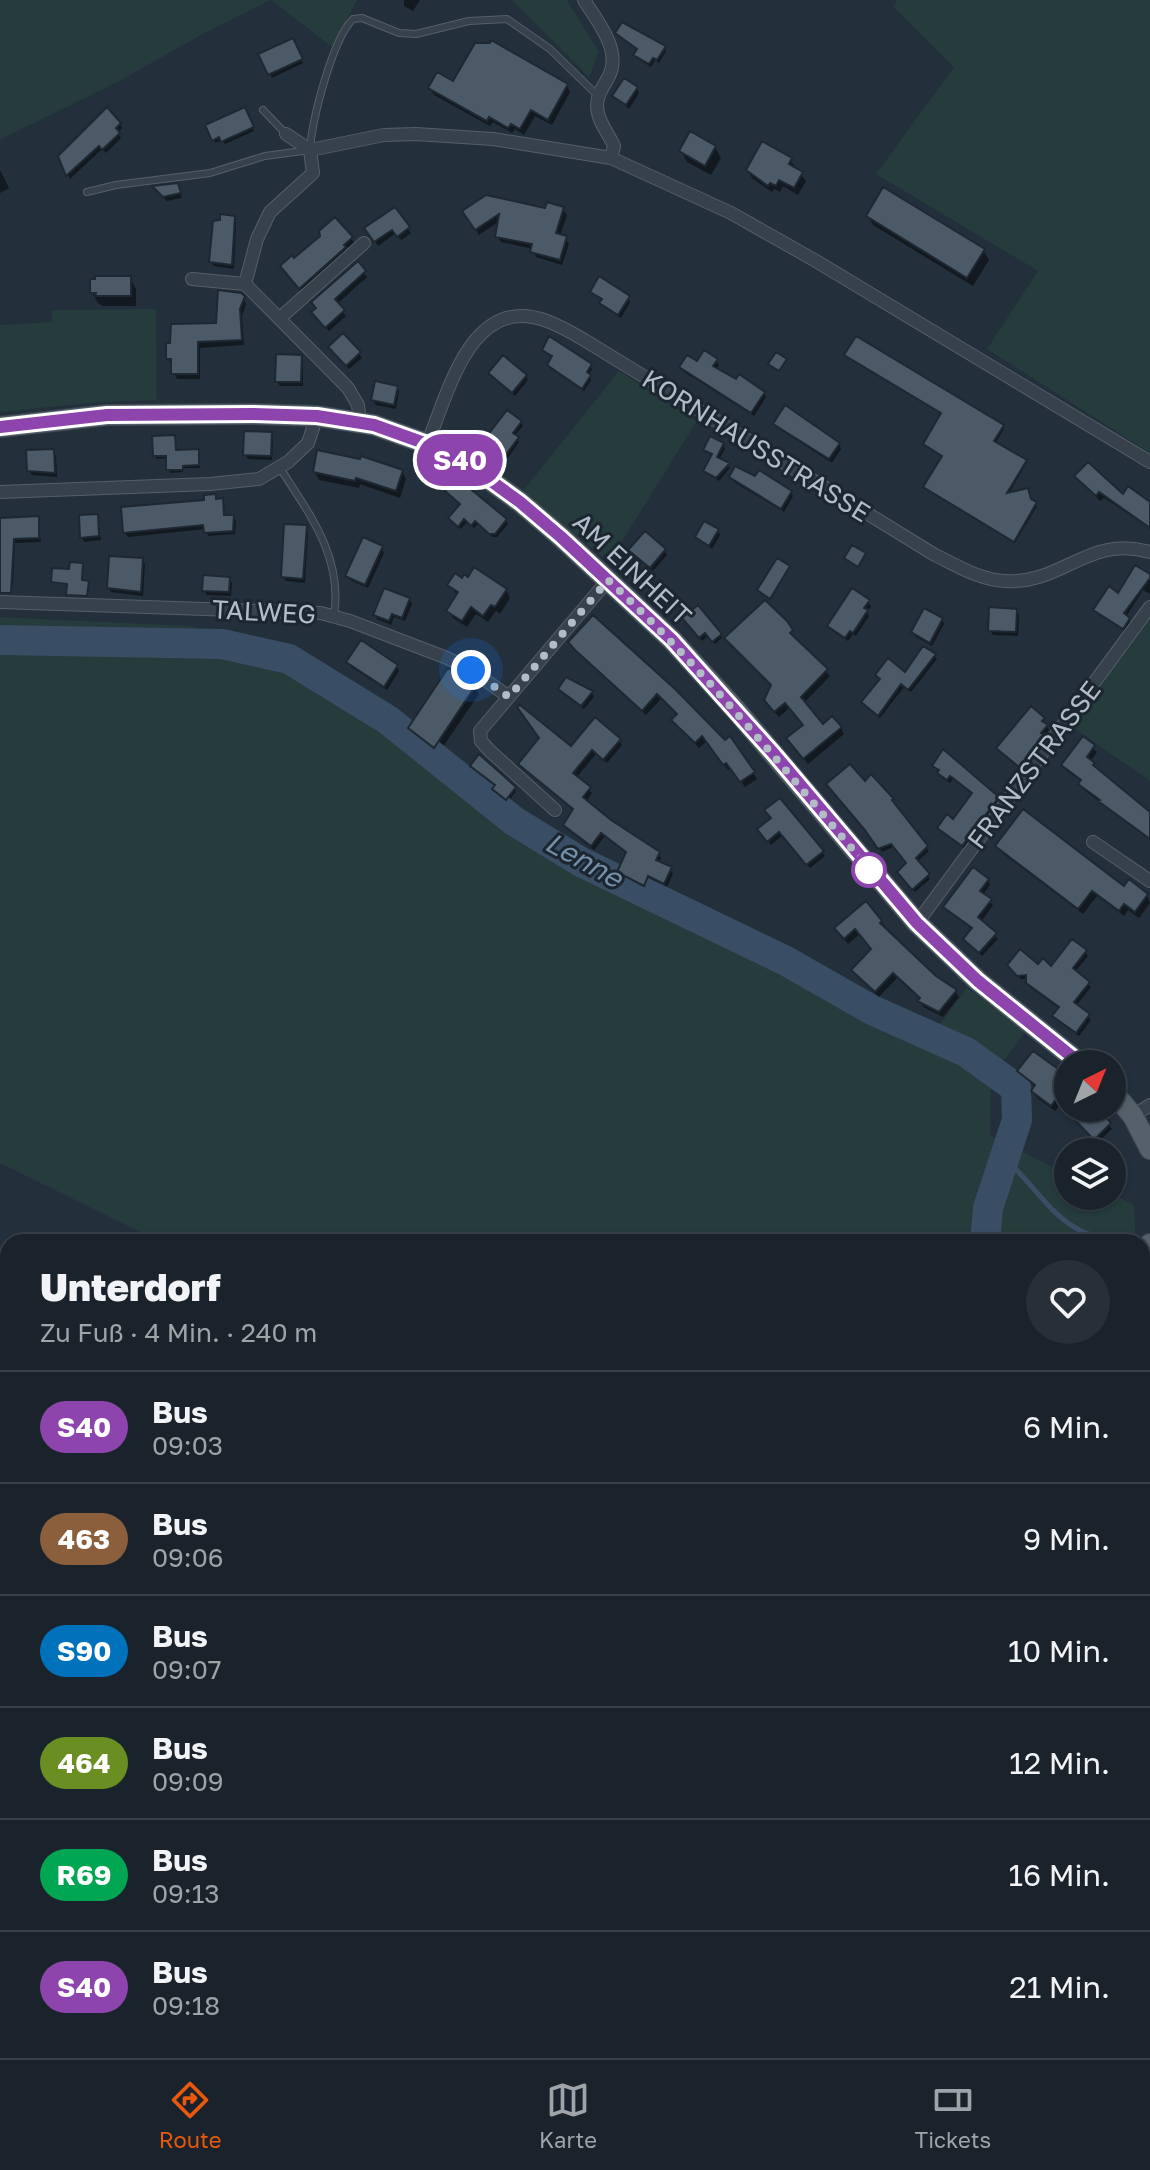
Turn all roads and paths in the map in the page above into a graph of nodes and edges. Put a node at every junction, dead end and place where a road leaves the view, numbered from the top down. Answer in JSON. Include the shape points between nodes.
{"nodes":[{"id":1,"x":584,"y":0,"type":"edge"},
{"id":2,"x":598,"y":96,"type":"junction"},
{"id":3,"x":263,"y":110,"type":"dead end"},
{"id":4,"x":286,"y":134,"type":"joint"},
{"id":5,"x":310,"y":150,"type":"junction"},
{"id":6,"x":611,"y":158,"type":"junction"},
{"id":7,"x":87,"y":192,"type":"dead end"},
{"id":8,"x":364,"y":243,"type":"dead end"},
{"id":9,"x":192,"y":279,"type":"dead end"},
{"id":10,"x":245,"y":284,"type":"junction"},
{"id":11,"x":280,"y":318,"type":"junction"},
{"id":12,"x":317,"y":416,"type":"junction"},
{"id":13,"x":360,"y":422,"type":"junction"},
{"id":14,"x":0,"y":427,"type":"edge"},
{"id":15,"x":427,"y":444,"type":"junction"},
{"id":16,"x":1150,"y":462,"type":"edge"},
{"id":17,"x":280,"y":468,"type":"junction"},
{"id":18,"x":0,"y":492,"type":"edge"},
{"id":19,"x":1150,"y":552,"type":"edge"},
{"id":20,"x":608,"y":580,"type":"junction"},
{"id":21,"x":0,"y":602,"type":"edge"},
{"id":22,"x":1150,"y":607,"type":"edge"},
{"id":23,"x":334,"y":616,"type":"junction"},
{"id":24,"x":509,"y":697,"type":"junction"},
{"id":25,"x":555,"y":810,"type":"dead end"},
{"id":26,"x":1093,"y":842,"type":"dead end"},
{"id":27,"x":1150,"y":881,"type":"edge"},
{"id":28,"x":917,"y":923,"type":"junction"},
{"id":29,"x":1064,"y":1050,"type":"edge"},
{"id":30,"x":1141,"y":1110,"type":"edge"},
{"id":31,"x":1150,"y":1149,"type":"edge"}],
"edges":[{"from":1,"to":2,"type":"street","via":[[612,52],[612,68]]},
{"from":2,"to":5,"type":"lane","via":[[550,49],[507,19],[469,21],[416,34],[353,19],[338,42]]},
{"from":2,"to":6,"type":"street","via":[[598,116],[614,146]]},
{"from":3,"to":4,"type":"lane"},
{"from":4,"to":5,"type":"street"},
{"from":5,"to":6,"type":"street","via":[[416,134],[508,141]]},
{"from":5,"to":7,"type":"lane","via":[[265,156],[210,173]]},
{"from":5,"to":10,"type":"street","via":[[313,173],[270,212]]},
{"from":6,"to":16,"type":"street","via":[[779,240]]},
{"from":8,"to":11,"type":"street"},
{"from":9,"to":10,"type":"street"},
{"from":10,"to":11,"type":"street"},
{"from":11,"to":13,"type":"street","via":[[348,388]]},
{"from":12,"to":13,"type":"main road","name":"AM EINHEIT"},
{"from":12,"to":14,"type":"main road","name":"AM EINHEIT","via":[[107,415]]},
{"from":12,"to":17,"type":"street","via":[[308,443]]},
{"from":13,"to":15,"type":"main road","name":"AM EINHEIT"},
{"from":15,"to":19,"type":"street","name":"KORNHAUSSTRASSE","via":[[454,374],[475,339],[500,322],[530,317],[586,341],[935,555],[978,576],[1021,581],[1108,548]]},
{"from":15,"to":20,"type":"main road","name":"AM EINHEIT","via":[[485,476]]},
{"from":17,"to":18,"type":"street","via":[[253,480]]},
{"from":17,"to":23,"type":"lane","via":[[328,548],[336,589]]},
{"from":20,"to":24,"type":"street"},
{"from":20,"to":28,"type":"main road","name":"AM EINHEIT","via":[[719,692]]},
{"from":21,"to":23,"type":"street","name":"TALWEG"},
{"from":22,"to":28,"type":"street","name":"FRANZSTRASSE"},
{"from":23,"to":24,"type":"street","name":"TALWEG","via":[[460,664]]},
{"from":24,"to":25,"type":"street","via":[[482,727],[481,741]]},
{"from":26,"to":27,"type":"street"},
{"from":28,"to":29,"type":"main road","name":"AM EINHEIT"},
{"from":30,"to":31,"type":"main road"}]}
